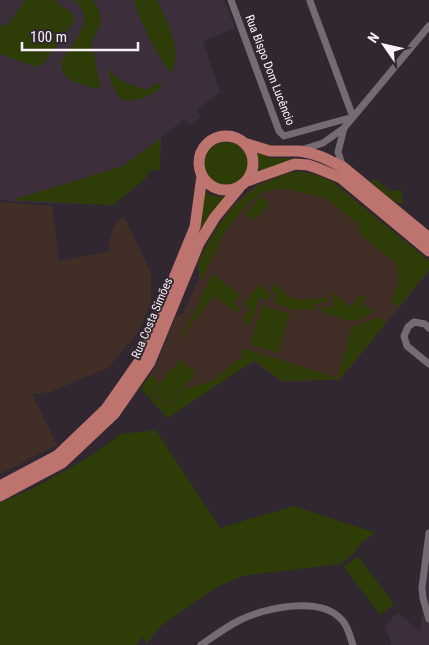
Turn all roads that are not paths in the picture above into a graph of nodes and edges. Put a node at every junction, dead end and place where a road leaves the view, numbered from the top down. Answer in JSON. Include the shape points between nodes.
{"nodes":[{"id":1,"x":231,"y":0,"type":"edge"},
{"id":2,"x":310,"y":1,"type":"edge"},
{"id":3,"x":429,"y":26,"type":"edge"},
{"id":4,"x":354,"y":117,"type":"junction"},
{"id":5,"x":344,"y":128,"type":"junction"},
{"id":6,"x":244,"y":142,"type":"junction"},
{"id":7,"x":299,"y":151,"type":"junction"},
{"id":8,"x":343,"y":167,"type":"junction"},
{"id":9,"x":202,"y":176,"type":"junction"},
{"id":10,"x":243,"y":184,"type":"junction"},
{"id":11,"x":429,"y":238,"type":"edge"},
{"id":12,"x":429,"y":252,"type":"edge"},
{"id":13,"x":429,"y":328,"type":"edge"},
{"id":14,"x":429,"y":364,"type":"edge"},
{"id":15,"x":0,"y":486,"type":"edge"},
{"id":16,"x":0,"y":496,"type":"edge"},
{"id":17,"x":429,"y":533,"type":"edge"},
{"id":18,"x":429,"y":619,"type":"edge"},
{"id":19,"x":201,"y":645,"type":"edge"},
{"id":20,"x":353,"y":645,"type":"edge"}],
"edges":[{"from":1,"to":4,"type":"street","name":"Rua Bispo Dom Lucêncio","via":[[279,131],[284,136]]},
{"from":2,"to":4,"type":"street"},
{"from":3,"to":4,"type":"street"},
{"from":4,"to":5,"type":"street"},
{"from":5,"to":7,"type":"street","via":[[323,142]]},
{"from":5,"to":8,"type":"street","via":[[338,152]]},
{"from":6,"to":7,"type":"main road","via":[[270,150]]},
{"from":6,"to":9,"type":"main road","via":[[226,136],[209,142],[200,157]]},
{"from":6,"to":10,"type":"main road","via":[[250,149],[254,166]]},
{"from":7,"to":8,"type":"main road"},
{"from":8,"to":11,"type":"main road"},
{"from":9,"to":10,"type":"main road","via":[[207,183],[223,191]]},
{"from":9,"to":15,"type":"main road","name":"Rua Costa Simões","via":[[195,227],[141,359],[106,409],[58,455]]},
{"from":10,"to":12,"type":"main road","via":[[295,164],[317,168],[340,178]]},
{"from":10,"to":16,"type":"main road","name":"Rua Costa Simões","via":[[215,217],[199,243],[150,362],[114,414],[62,463]]},
{"from":13,"to":14,"type":"street","via":[[414,322],[404,336],[407,346]]},
{"from":17,"to":18,"type":"street","via":[[422,588]]},
{"from":19,"to":20,"type":"street","via":[[241,620],[292,606],[331,611],[343,621]]}]}
